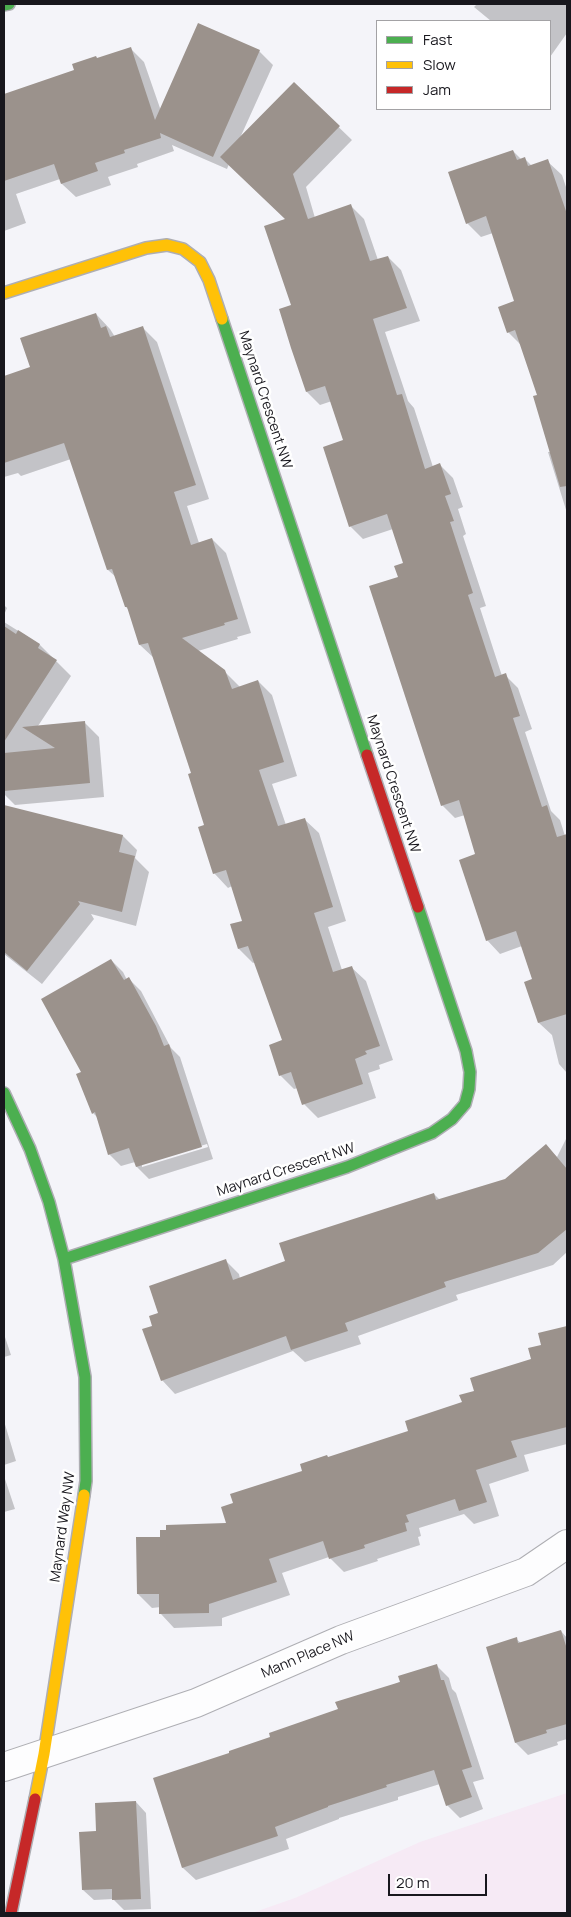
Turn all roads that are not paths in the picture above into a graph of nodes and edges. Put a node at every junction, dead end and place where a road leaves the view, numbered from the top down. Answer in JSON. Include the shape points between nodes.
{"nodes":[{"id":1,"x":9,"y":4,"type":"edge"},
{"id":2,"x":4,"y":5,"type":"edge"},
{"id":3,"x":4,"y":293,"type":"edge"},
{"id":4,"x":4,"y":1093,"type":"edge"},
{"id":5,"x":64,"y":1259,"type":"junction"},
{"id":6,"x":567,"y":1544,"type":"edge"},
{"id":7,"x":44,"y":1754,"type":"junction"},
{"id":8,"x":4,"y":1767,"type":"edge"},
{"id":9,"x":11,"y":1913,"type":"edge"}],
"edges":[{"from":1,"to":2,"type":"street"},
{"from":3,"to":5,"type":"street","name":"Maynard Crescent NW","via":[[153,247],[167,245],[183,249],[200,262],[209,280],[466,1051],[470,1072],[465,1104],[452,1119],[432,1133],[347,1167]]},
{"from":4,"to":5,"type":"street","name":"Maynard Way NW","via":[[30,1149],[49,1202]]},
{"from":5,"to":7,"type":"street","name":"Maynard Way NW","via":[[85,1377],[86,1480]]},
{"from":6,"to":7,"type":"street","name":"Mann Place NW","via":[[526,1572],[342,1640],[196,1703]]},
{"from":7,"to":8,"type":"street","name":"Mann Place NW"},
{"from":7,"to":9,"type":"street","name":"Maynard Way NW"}]}
